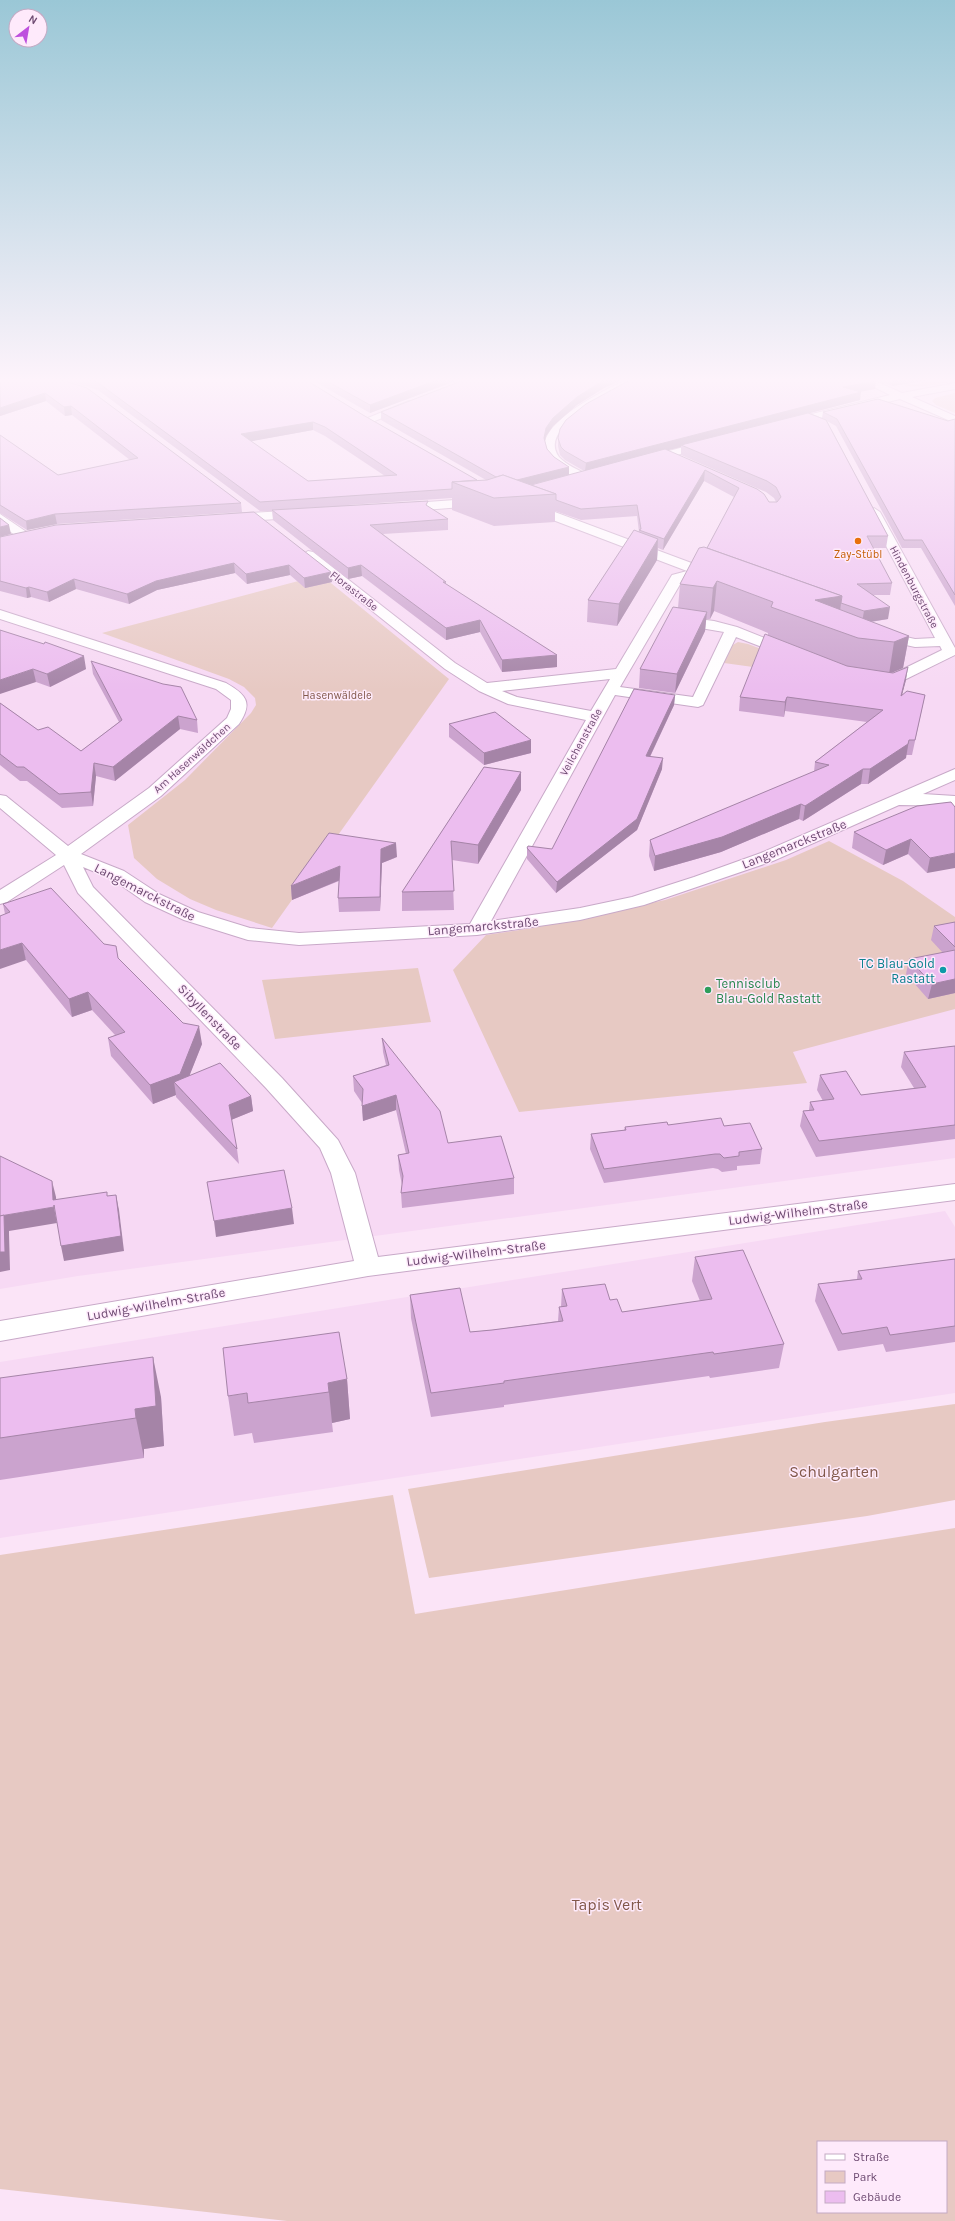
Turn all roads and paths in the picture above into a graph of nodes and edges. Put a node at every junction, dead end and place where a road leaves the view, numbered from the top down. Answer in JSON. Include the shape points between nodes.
{"nodes":[{"id":1,"x":493,"y":500,"type":"edge"},
{"id":2,"x":512,"y":501,"type":"edge"},
{"id":3,"x":239,"y":502,"type":"edge"},
{"id":4,"x":869,"y":502,"type":"edge"},
{"id":5,"x":391,"y":508,"type":"edge"},
{"id":6,"x":313,"y":513,"type":"edge"},
{"id":7,"x":258,"y":517,"type":"junction"},
{"id":8,"x":0,"y":518,"type":"edge"},
{"id":9,"x":220,"y":519,"type":"edge"},
{"id":10,"x":276,"y":530,"type":"edge"},
{"id":11,"x":6,"y":540,"type":"edge"},
{"id":12,"x":300,"y":549,"type":"edge"},
{"id":13,"x":699,"y":570,"type":"junction"},
{"id":14,"x":728,"y":581,"type":"edge"},
{"id":15,"x":0,"y":614,"type":"edge"},
{"id":16,"x":655,"y":617,"type":"junction"},
{"id":17,"x":732,"y":630,"type":"junction"},
{"id":18,"x":868,"y":632,"type":"edge"},
{"id":19,"x":950,"y":652,"type":"edge"},
{"id":20,"x":806,"y":658,"type":"edge"},
{"id":21,"x":620,"y":673,"type":"junction"},
{"id":22,"x":864,"y":677,"type":"edge"},
{"id":23,"x":484,"y":688,"type":"junction"},
{"id":24,"x":611,"y":690,"type":"junction"},
{"id":25,"x":595,"y":717,"type":"junction"},
{"id":26,"x":955,"y":774,"type":"edge"},
{"id":27,"x":955,"y":790,"type":"edge"},
{"id":28,"x":928,"y":799,"type":"junction"},
{"id":29,"x":0,"y":800,"type":"edge"},
{"id":30,"x":955,"y":801,"type":"edge"},
{"id":31,"x":895,"y":802,"type":"junction"},
{"id":32,"x":68,"y":855,"type":"junction"},
{"id":33,"x":0,"y":898,"type":"edge"},
{"id":34,"x":477,"y":928,"type":"junction"},
{"id":35,"x":955,"y":1192,"type":"edge"},
{"id":36,"x":368,"y":1267,"type":"junction"},
{"id":37,"x":0,"y":1331,"type":"edge"}],
"edges":[{"from":1,"to":5,"type":"street"},
{"from":2,"to":13,"type":"street"},
{"from":3,"to":7,"type":"street"},
{"from":4,"to":19,"type":"street","name":"Hindenburgstraße"},
{"from":6,"to":7,"type":"street"},
{"from":7,"to":9,"type":"street"},
{"from":7,"to":10,"type":"street"},
{"from":8,"to":11,"type":"street","via":[[30,534]]},
{"from":12,"to":23,"type":"street","name":"Florastraße","via":[[450,666]]},
{"from":13,"to":14,"type":"street"},
{"from":13,"to":16,"type":"street","name":"Veilchenstraße","via":[[676,578]]},
{"from":15,"to":32,"type":"street","name":"Am Hasenwäldchen","via":[[216,684],[234,694],[240,704],[239,712],[233,721],[155,792]]},
{"from":16,"to":17,"type":"street","via":[[714,624]]},
{"from":16,"to":21,"type":"street","name":"Veilchenstraße"},
{"from":17,"to":20,"type":"street"},
{"from":17,"to":24,"type":"street","via":[[698,702]]},
{"from":18,"to":19,"type":"street"},
{"from":19,"to":22,"type":"street","via":[[891,681]]},
{"from":21,"to":23,"type":"street"},
{"from":21,"to":24,"type":"street","name":"Veilchenstraße"},
{"from":23,"to":25,"type":"street","name":"Florastraße","via":[[513,702]]},
{"from":24,"to":25,"type":"street","name":"Veilchenstraße"},
{"from":25,"to":34,"type":"street","name":"Veilchenstraße"},
{"from":26,"to":31,"type":"street","name":"Langemarckstraße"},
{"from":27,"to":28,"type":"street","name":"Langemarckstraße"},
{"from":28,"to":30,"type":"street","name":"Langemarckstraße"},
{"from":28,"to":31,"type":"street","name":"Langemarckstraße"},
{"from":29,"to":32,"type":"street","name":"Sibyllenstraße"},
{"from":31,"to":34,"type":"street","name":"Langemarckstraße","via":[[767,857],[636,901],[580,914]]},
{"from":32,"to":33,"type":"street","name":"Am Hasenwäldchen"},
{"from":32,"to":34,"type":"street","name":"Langemarckstraße","via":[[118,875],[152,898],[190,916],[248,934],[299,939]]},
{"from":32,"to":36,"type":"street","name":"Sibyllenstraße","via":[[85,889],[274,1083],[330,1145],[343,1173]]},
{"from":35,"to":36,"type":"street","name":"Ludwig-Wilhelm-Straße"},
{"from":36,"to":37,"type":"street","name":"Ludwig-Wilhelm-Straße"}]}
